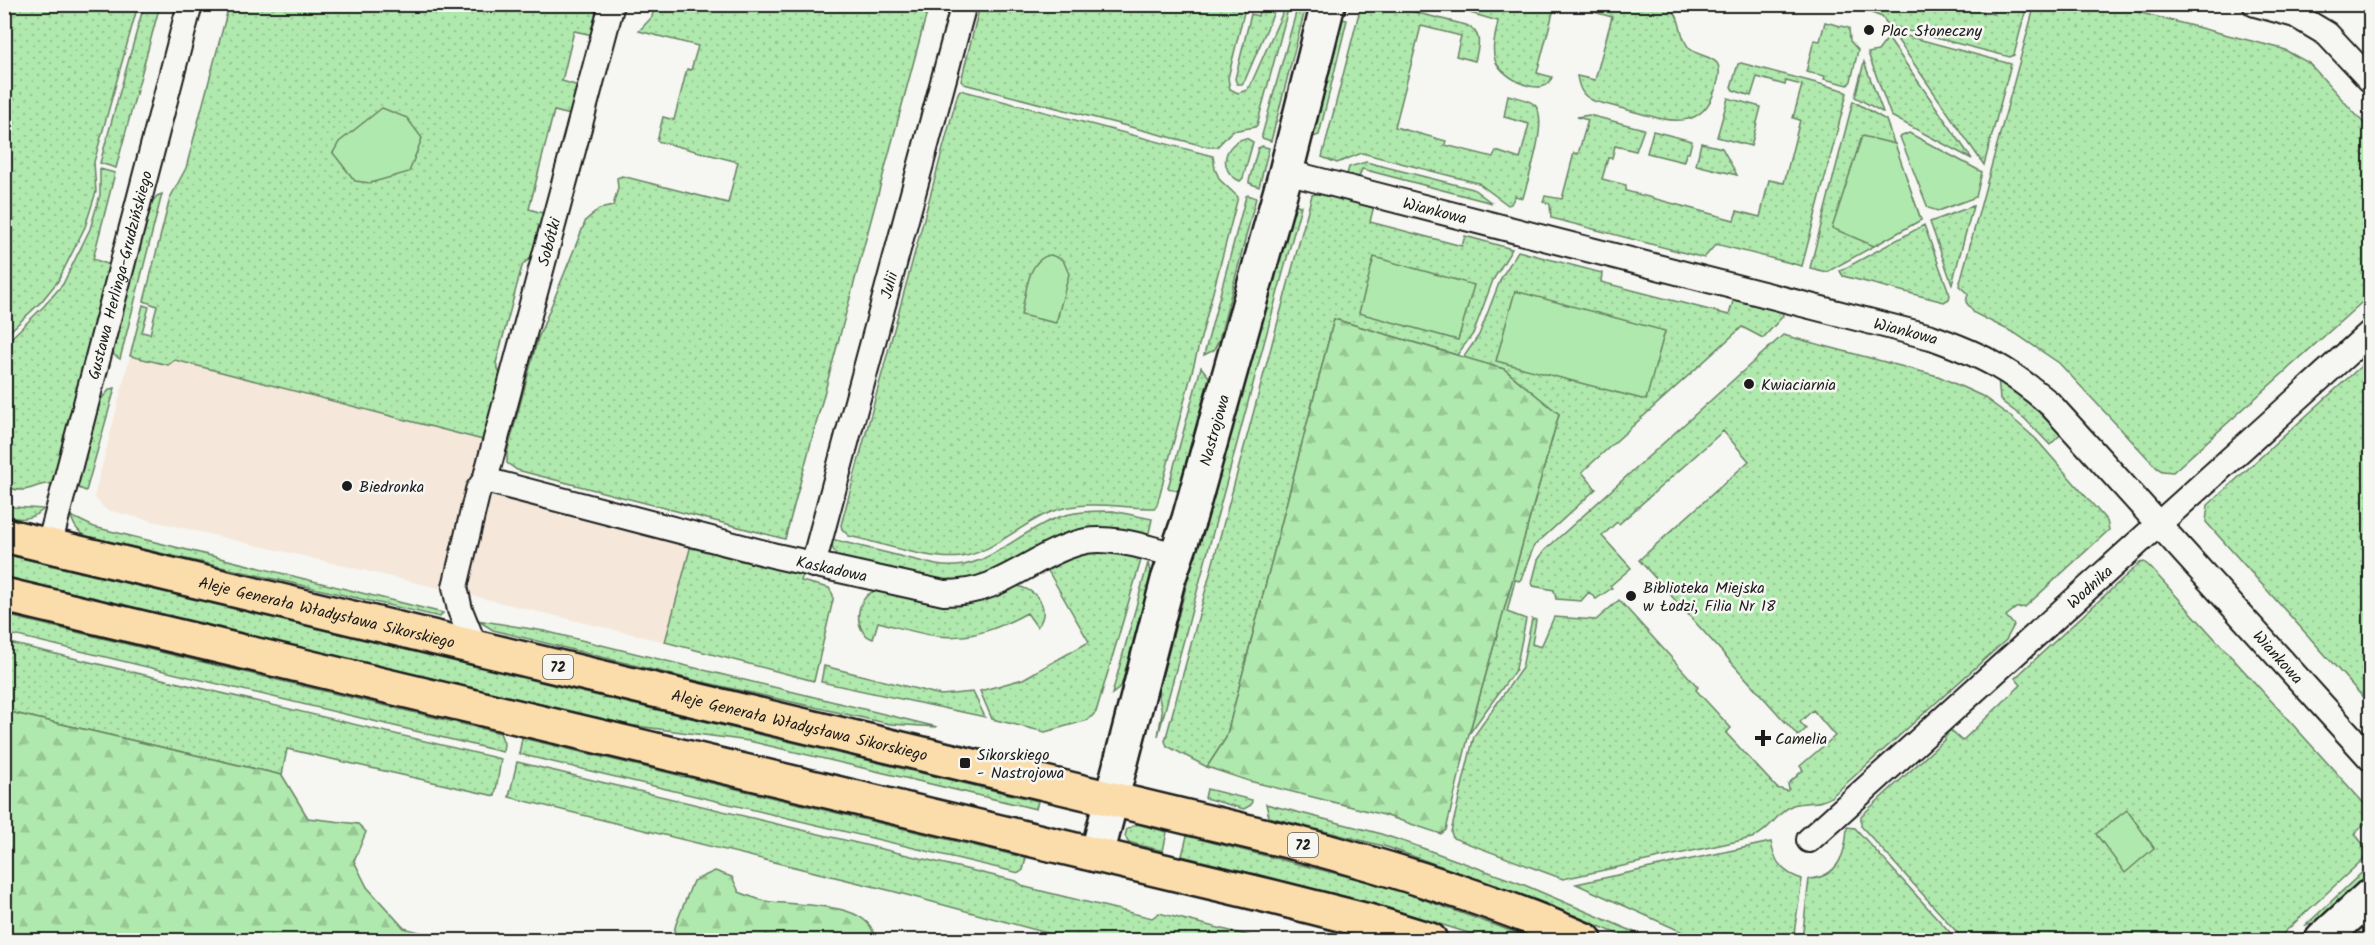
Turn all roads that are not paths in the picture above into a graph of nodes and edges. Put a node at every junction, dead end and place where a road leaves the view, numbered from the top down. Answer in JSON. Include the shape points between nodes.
{"nodes":[{"id":1,"x":190,"y":4,"type":"edge"},
{"id":2,"x":612,"y":4,"type":"edge"},
{"id":3,"x":964,"y":4,"type":"edge"},
{"id":4,"x":1328,"y":4,"type":"edge"},
{"id":5,"x":2255,"y":4,"type":"edge"},
{"id":6,"x":2370,"y":80,"type":"edge"},
{"id":7,"x":1286,"y":172,"type":"junction"},
{"id":8,"x":2370,"y":333,"type":"edge"},
{"id":9,"x":484,"y":480,"type":"junction"},
{"id":10,"x":2160,"y":524,"type":"junction"},
{"id":11,"x":4,"y":535,"type":"edge"},
{"id":12,"x":50,"y":546,"type":"junction"},
{"id":13,"x":1177,"y":555,"type":"junction"},
{"id":14,"x":813,"y":565,"type":"junction"},
{"id":15,"x":4,"y":595,"type":"edge"},
{"id":16,"x":475,"y":647,"type":"junction"},
{"id":17,"x":2370,"y":758,"type":"edge"},
{"id":18,"x":1111,"y":799,"type":"junction"},
{"id":19,"x":1809,"y":840,"type":"dead end"},
{"id":20,"x":1097,"y":855,"type":"junction"},
{"id":21,"x":2370,"y":896,"type":"edge"},
{"id":22,"x":1430,"y":940,"type":"edge"},
{"id":23,"x":1585,"y":940,"type":"edge"},
{"id":24,"x":2322,"y":940,"type":"edge"}],
"edges":[{"from":1,"to":12,"type":"street","name":"Gustawa Herlinga-Grudzińskiego"},
{"from":2,"to":9,"type":"street","name":"Sobótki"},
{"from":3,"to":14,"type":"street","name":"Julii"},
{"from":4,"to":7,"type":"street","name":"Nastrojowa"},
{"from":5,"to":6,"type":"street","via":[[2295,15],[2327,34]]},
{"from":7,"to":10,"type":"street","name":"Wiankowa","via":[[1920,334],[1974,352],[2004,367],[2050,404]]},
{"from":7,"to":13,"type":"street","name":"Nastrojowa"},
{"from":8,"to":10,"type":"street","name":"Wodnika"},
{"from":9,"to":14,"type":"street","name":"Kaskadowa"},
{"from":9,"to":16,"type":"street","name":"Sobótki","via":[[478,490],[455,587]]},
{"from":10,"to":17,"type":"street","name":"Wiankowa"},
{"from":10,"to":19,"type":"street","name":"Wodnika"},
{"from":11,"to":12,"type":"main road","name":"Aleje Generała Władysława Sikorskiego","number":"72"},
{"from":12,"to":16,"type":"main road","name":"Aleje Generała Władysława Sikorskiego","number":"72"},
{"from":13,"to":14,"type":"street","name":"Kaskadowa","via":[[1088,540],[1062,547],[988,586],[957,592],[931,591]]},
{"from":13,"to":18,"type":"street","name":"Nastrojowa"},
{"from":15,"to":20,"type":"main road"},
{"from":16,"to":18,"type":"main road","name":"Aleje Generała Władysława Sikorskiego","number":"72"},
{"from":18,"to":20,"type":"street","name":"Nastrojowa"},
{"from":18,"to":23,"type":"main road","name":"Aleje Generała Władysława Sikorskiego","number":"72","via":[[1385,867]]},
{"from":20,"to":22,"type":"main road","via":[[1368,921]]},
{"from":21,"to":24,"type":"street"}]}
